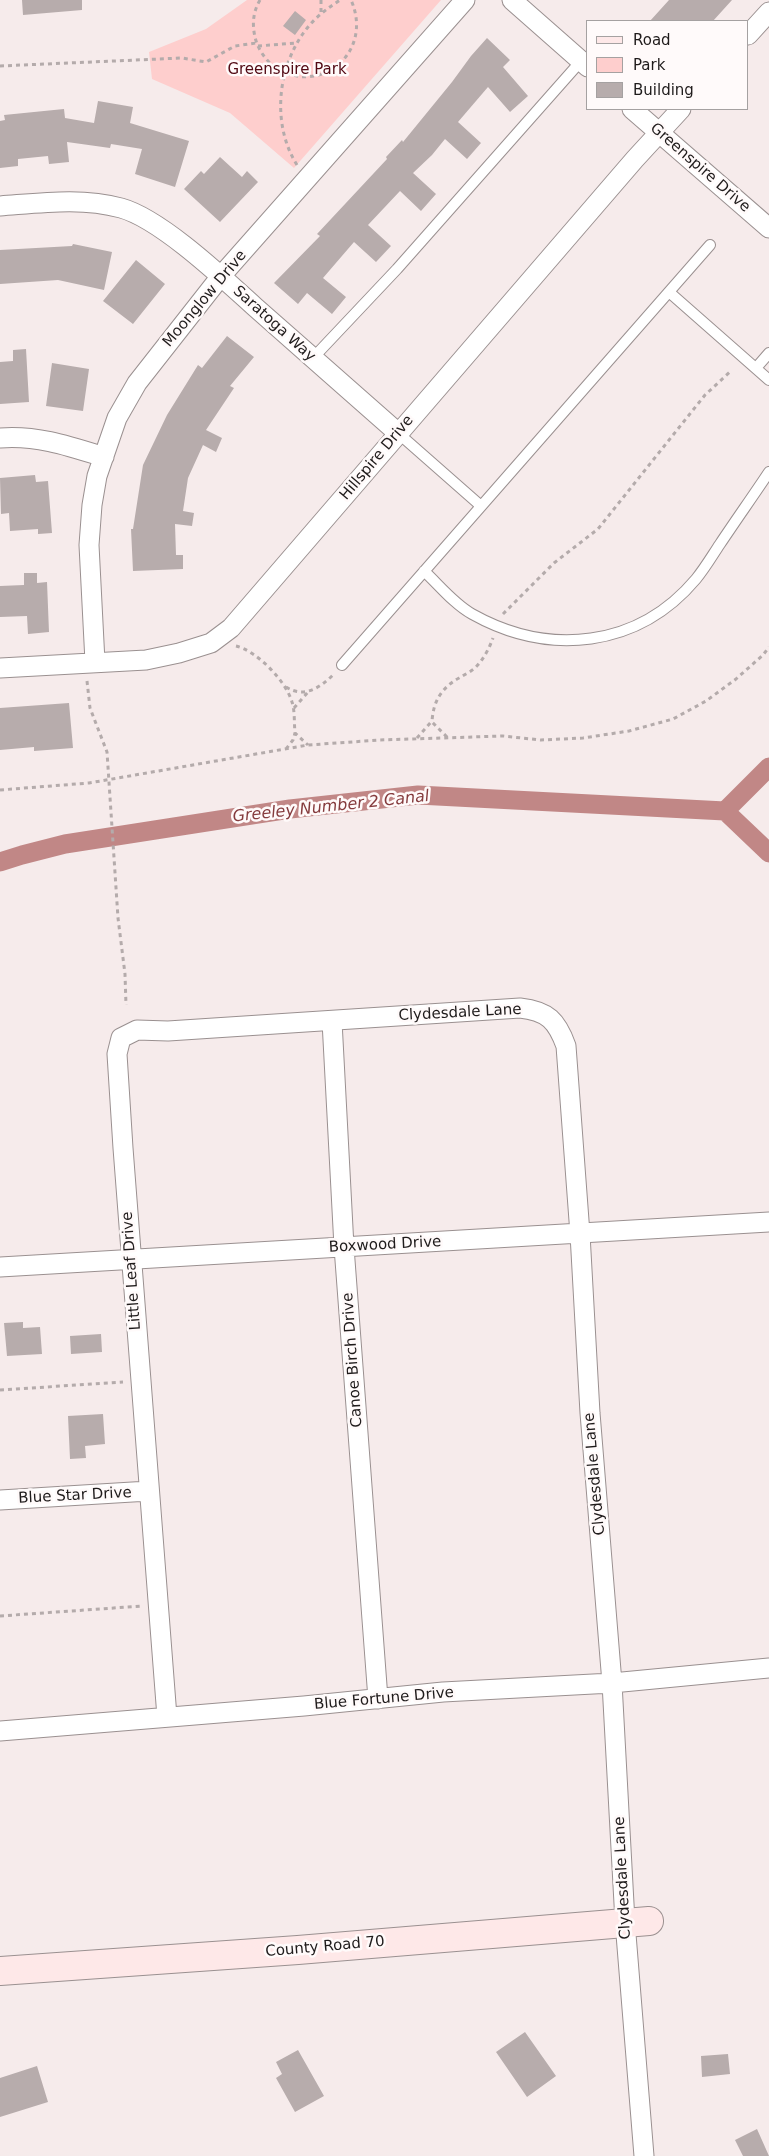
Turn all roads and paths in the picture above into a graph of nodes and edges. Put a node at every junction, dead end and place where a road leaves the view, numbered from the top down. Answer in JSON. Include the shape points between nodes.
{"nodes":[{"id":1,"x":260,"y":0,"type":"edge"},
{"id":2,"x":321,"y":0,"type":"edge"},
{"id":3,"x":340,"y":0,"type":"edge"},
{"id":4,"x":351,"y":0,"type":"edge"},
{"id":5,"x":465,"y":0,"type":"edge"},
{"id":6,"x":512,"y":0,"type":"edge"},
{"id":7,"x":769,"y":12,"type":"edge"},
{"id":8,"x":322,"y":13,"type":"junction"},
{"id":9,"x":749,"y":34,"type":"edge"},
{"id":10,"x":296,"y":43,"type":"junction"},
{"id":11,"x":257,"y":44,"type":"junction"},
{"id":12,"x":584,"y":64,"type":"edge"},
{"id":13,"x":0,"y":66,"type":"edge"},
{"id":14,"x":285,"y":72,"type":"junction"},
{"id":15,"x":633,"y":110,"type":"edge"},
{"id":16,"x":680,"y":110,"type":"edge"},
{"id":17,"x":658,"y":134,"type":"junction"},
{"id":18,"x":309,"y":179,"type":"junction"},
{"id":19,"x":0,"y":206,"type":"edge"},
{"id":20,"x":769,"y":228,"type":"edge"},
{"id":21,"x":710,"y":246,"type":"dead end"},
{"id":22,"x":221,"y":276,"type":"junction"},
{"id":23,"x":669,"y":292,"type":"junction"},
{"id":24,"x":769,"y":353,"type":"edge"},
{"id":25,"x":313,"y":358,"type":"junction"},
{"id":26,"x":756,"y":368,"type":"junction"},
{"id":27,"x":732,"y":370,"type":"dead end"},
{"id":28,"x":769,"y":380,"type":"edge"},
{"id":29,"x":398,"y":433,"type":"junction"},
{"id":30,"x":0,"y":438,"type":"edge"},
{"id":31,"x":104,"y":457,"type":"junction"},
{"id":32,"x":769,"y":472,"type":"edge"},
{"id":33,"x":481,"y":506,"type":"junction"},
{"id":34,"x":424,"y":571,"type":"junction"},
{"id":35,"x":498,"y":626,"type":"junction"},
{"id":36,"x":231,"y":644,"type":"dead end"},
{"id":37,"x":769,"y":646,"type":"edge"},
{"id":38,"x":95,"y":662,"type":"junction"},
{"id":39,"x":342,"y":665,"type":"joint"},
{"id":40,"x":0,"y":668,"type":"edge"},
{"id":41,"x":88,"y":681,"type":"dead end"},
{"id":42,"x":285,"y":686,"type":"junction"},
{"id":43,"x":308,"y":692,"type":"junction"},
{"id":44,"x":294,"y":709,"type":"junction"},
{"id":45,"x":432,"y":722,"type":"junction"},
{"id":46,"x":296,"y":733,"type":"junction"},
{"id":47,"x":448,"y":738,"type":"junction"},
{"id":48,"x":416,"y":739,"type":"junction"},
{"id":49,"x":308,"y":745,"type":"junction"},
{"id":50,"x":286,"y":749,"type":"junction"},
{"id":51,"x":110,"y":780,"type":"junction"},
{"id":52,"x":0,"y":790,"type":"edge"},
{"id":53,"x":126,"y":1005,"type":"dead end"},
{"id":54,"x":332,"y":1021,"type":"junction"},
{"id":55,"x":769,"y":1222,"type":"edge"},
{"id":56,"x":580,"y":1234,"type":"junction"},
{"id":57,"x":344,"y":1247,"type":"junction"},
{"id":58,"x":131,"y":1260,"type":"junction"},
{"id":59,"x":0,"y":1267,"type":"edge"},
{"id":60,"x":126,"y":1382,"type":"dead end"},
{"id":61,"x":0,"y":1390,"type":"edge"},
{"id":62,"x":149,"y":1491,"type":"junction"},
{"id":63,"x":0,"y":1500,"type":"edge"},
{"id":64,"x":143,"y":1606,"type":"dead end"},
{"id":65,"x":0,"y":1616,"type":"edge"},
{"id":66,"x":769,"y":1668,"type":"edge"},
{"id":67,"x":612,"y":1683,"type":"junction"},
{"id":68,"x":378,"y":1699,"type":"junction"},
{"id":69,"x":167,"y":1717,"type":"junction"},
{"id":70,"x":0,"y":1730,"type":"edge"},
{"id":71,"x":637,"y":1922,"type":"junction"},
{"id":72,"x":0,"y":1971,"type":"edge"},
{"id":73,"x":644,"y":2156,"type":"edge"}],
"edges":[{"from":1,"to":11,"type":"path","via":[[253,24]]},
{"from":2,"to":8,"type":"path"},
{"from":3,"to":8,"type":"path"},
{"from":4,"to":14,"type":"path","via":[[357,12],[358,28],[346,58],[331,70],[314,76]]},
{"from":5,"to":18,"type":"street","name":"Moonglow Drive"},
{"from":6,"to":12,"type":"street"},
{"from":7,"to":9,"type":"street"},
{"from":8,"to":10,"type":"path"},
{"from":10,"to":11,"type":"path"},
{"from":10,"to":14,"type":"path"},
{"from":11,"to":13,"type":"path","via":[[235,46],[206,62],[182,58]]},
{"from":11,"to":14,"type":"path","via":[[265,58]]},
{"from":12,"to":25,"type":"lane"},
{"from":14,"to":18,"type":"path","via":[[281,93],[284,136],[298,168]]},
{"from":15,"to":17,"type":"street","name":"Greenspire Drive"},
{"from":16,"to":17,"type":"street","name":"Hillspire Drive"},
{"from":17,"to":20,"type":"street","name":"Greenspire Drive"},
{"from":17,"to":29,"type":"street","name":"Hillspire Drive"},
{"from":18,"to":22,"type":"street","name":"Moonglow Drive"},
{"from":19,"to":22,"type":"street","name":"Saratoga Way","via":[[68,201],[122,208],[165,231]]},
{"from":21,"to":23,"type":"lane"},
{"from":22,"to":25,"type":"street","name":"Saratoga Way"},
{"from":22,"to":31,"type":"street","name":"Moonglow Drive","via":[[137,383],[118,418]]},
{"from":23,"to":26,"type":"lane"},
{"from":23,"to":33,"type":"lane"},
{"from":24,"to":26,"type":"lane"},
{"from":25,"to":29,"type":"street","name":"Saratoga Way"},
{"from":26,"to":28,"type":"lane"},
{"from":27,"to":35,"type":"path","via":[[705,395],[607,520],[529,586],[503,614]]},
{"from":29,"to":33,"type":"lane"},
{"from":29,"to":38,"type":"street","name":"Hillspire Drive","via":[[231,628],[211,643],[179,654],[146,660]]},
{"from":30,"to":31,"type":"street","via":[[29,437]]},
{"from":31,"to":38,"type":"street","name":"Moonglow Drive","via":[[92,505],[89,545]]},
{"from":32,"to":35,"type":"lane","via":[[696,579],[676,599],[636,627],[609,636],[558,641]]},
{"from":33,"to":34,"type":"lane"},
{"from":34,"to":35,"type":"lane","via":[[470,613]]},
{"from":34,"to":39,"type":"lane"},
{"from":35,"to":45,"type":"path","via":[[487,651],[474,669],[441,692],[433,707]]},
{"from":36,"to":42,"type":"path","via":[[269,667]]},
{"from":37,"to":47,"type":"path","via":[[736,679],[706,701],[672,719],[629,731],[583,738]]},
{"from":38,"to":40,"type":"street","name":"Hillspire Drive"},
{"from":39,"to":43,"type":"path"},
{"from":41,"to":51,"type":"path","via":[[90,708],[107,752]]},
{"from":42,"to":43,"type":"path","via":[[293,691]]},
{"from":42,"to":44,"type":"path"},
{"from":43,"to":44,"type":"path"},
{"from":44,"to":46,"type":"path"},
{"from":45,"to":47,"type":"path"},
{"from":45,"to":48,"type":"path"},
{"from":46,"to":49,"type":"path"},
{"from":46,"to":50,"type":"path"},
{"from":47,"to":48,"type":"path"},
{"from":48,"to":49,"type":"path"},
{"from":49,"to":50,"type":"path"},
{"from":50,"to":51,"type":"path"},
{"from":51,"to":52,"type":"path"},
{"from":51,"to":53,"type":"path"},
{"from":54,"to":56,"type":"street","name":"Clydesdale Lane","via":[[520,1008],[534,1009],[547,1016],[559,1027],[566,1046]]},
{"from":54,"to":57,"type":"street","name":"Canoe Birch Drive"},
{"from":54,"to":58,"type":"street","name":"Little Leaf Drive","via":[[137,1030],[121,1038],[117,1054]]},
{"from":55,"to":56,"type":"street","name":"Boxwood Drive"},
{"from":56,"to":57,"type":"street","name":"Boxwood Drive"},
{"from":56,"to":67,"type":"street","name":"Clydesdale Lane","via":[[590,1413]]},
{"from":57,"to":58,"type":"street","name":"Boxwood Drive"},
{"from":57,"to":68,"type":"street","name":"Canoe Birch Drive"},
{"from":58,"to":59,"type":"street","name":"Boxwood Drive"},
{"from":58,"to":62,"type":"street","name":"Little Leaf Drive"},
{"from":60,"to":61,"type":"path"},
{"from":62,"to":63,"type":"street","name":"Blue Star Drive"},
{"from":62,"to":69,"type":"street","name":"Little Leaf Drive"},
{"from":64,"to":65,"type":"path"},
{"from":66,"to":67,"type":"street","name":"Blue Fortune Drive"},
{"from":67,"to":68,"type":"street","name":"Blue Fortune Drive","via":[[443,1692]]},
{"from":67,"to":71,"type":"street","name":"Clydesdale Lane"},
{"from":68,"to":69,"type":"street","name":"Blue Fortune Drive"},
{"from":69,"to":70,"type":"street","name":"Blue Fortune Drive"},
{"from":71,"to":72,"type":"street","name":"County Road 70"},
{"from":71,"to":73,"type":"street","name":"Clydesdale Lane"}]}
